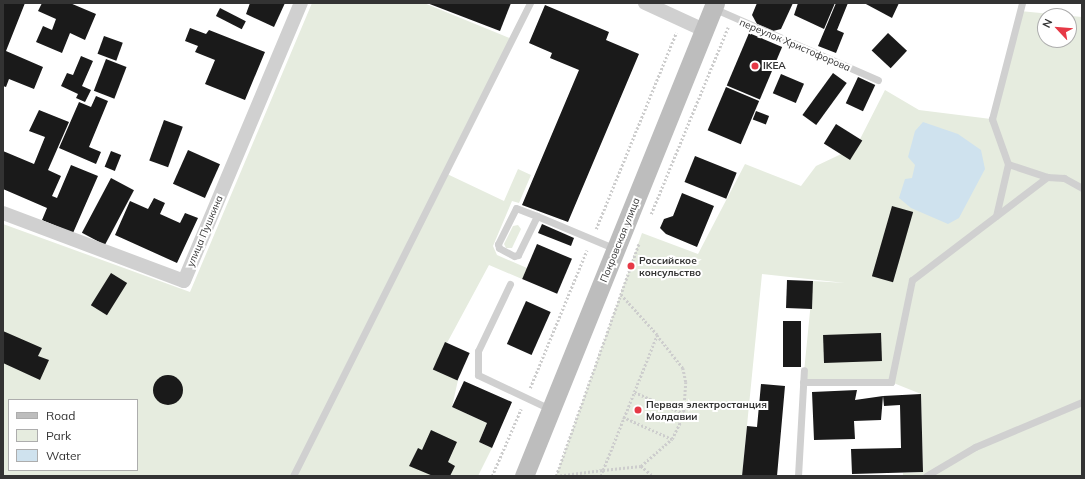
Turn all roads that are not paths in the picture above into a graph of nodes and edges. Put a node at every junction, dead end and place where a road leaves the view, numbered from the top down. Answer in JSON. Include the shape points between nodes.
{"nodes":[{"id":1,"x":301,"y":3,"type":"edge"},
{"id":2,"x":530,"y":3,"type":"edge"},
{"id":3,"x":645,"y":3,"type":"edge"},
{"id":4,"x":1022,"y":3,"type":"edge"},
{"id":5,"x":714,"y":6,"type":"edge"},
{"id":6,"x":704,"y":30,"type":"junction"},
{"id":7,"x":878,"y":80,"type":"dead end"},
{"id":8,"x":1008,"y":164,"type":"junction"},
{"id":9,"x":1047,"y":177,"type":"junction"},
{"id":10,"x":1082,"y":188,"type":"edge"},
{"id":11,"x":3,"y":213,"type":"edge"},
{"id":12,"x":537,"y":216,"type":"junction"},
{"id":13,"x":996,"y":216,"type":"junction"},
{"id":14,"x":616,"y":249,"type":"junction"},
{"id":15,"x":510,"y":284,"type":"dead end"},
{"id":16,"x":804,"y":370,"type":"dead end"},
{"id":17,"x":803,"y":382,"type":"junction"},
{"id":18,"x":1082,"y":402,"type":"edge"},
{"id":19,"x":552,"y":410,"type":"junction"},
{"id":20,"x":293,"y":476,"type":"edge"},
{"id":21,"x":524,"y":476,"type":"edge"},
{"id":22,"x":798,"y":476,"type":"edge"},
{"id":23,"x":926,"y":476,"type":"edge"}],
"edges":[{"from":1,"to":11,"type":"street","name":"улица Пушкина","via":[[184,281]]},
{"from":2,"to":20,"type":"lane"},
{"from":3,"to":6,"type":"street"},
{"from":4,"to":8,"type":"lane","via":[[992,119]]},
{"from":5,"to":6,"type":"main road","name":"Покровская улица"},
{"from":5,"to":7,"type":"lane","name":"переулок Христофорова","via":[[732,18]]},
{"from":6,"to":14,"type":"main road","name":"Покровская улица"},
{"from":8,"to":9,"type":"lane"},
{"from":8,"to":13,"type":"lane"},
{"from":9,"to":10,"type":"lane","via":[[1064,178]]},
{"from":9,"to":13,"type":"lane"},
{"from":12,"to":12,"type":"lane","via":[[518,209],[513,210],[498,248],[514,256],[518,255]]},
{"from":12,"to":14,"type":"lane"},
{"from":13,"to":17,"type":"lane","via":[[912,280],[891,382]]},
{"from":14,"to":19,"type":"main road","name":"Покровская улица"},
{"from":15,"to":19,"type":"lane","via":[[478,351],[478,375]]},
{"from":16,"to":17,"type":"lane"},
{"from":17,"to":22,"type":"lane"},
{"from":18,"to":23,"type":"lane","via":[[975,447]]},
{"from":19,"to":21,"type":"main road","name":"Покровская улица"}]}
